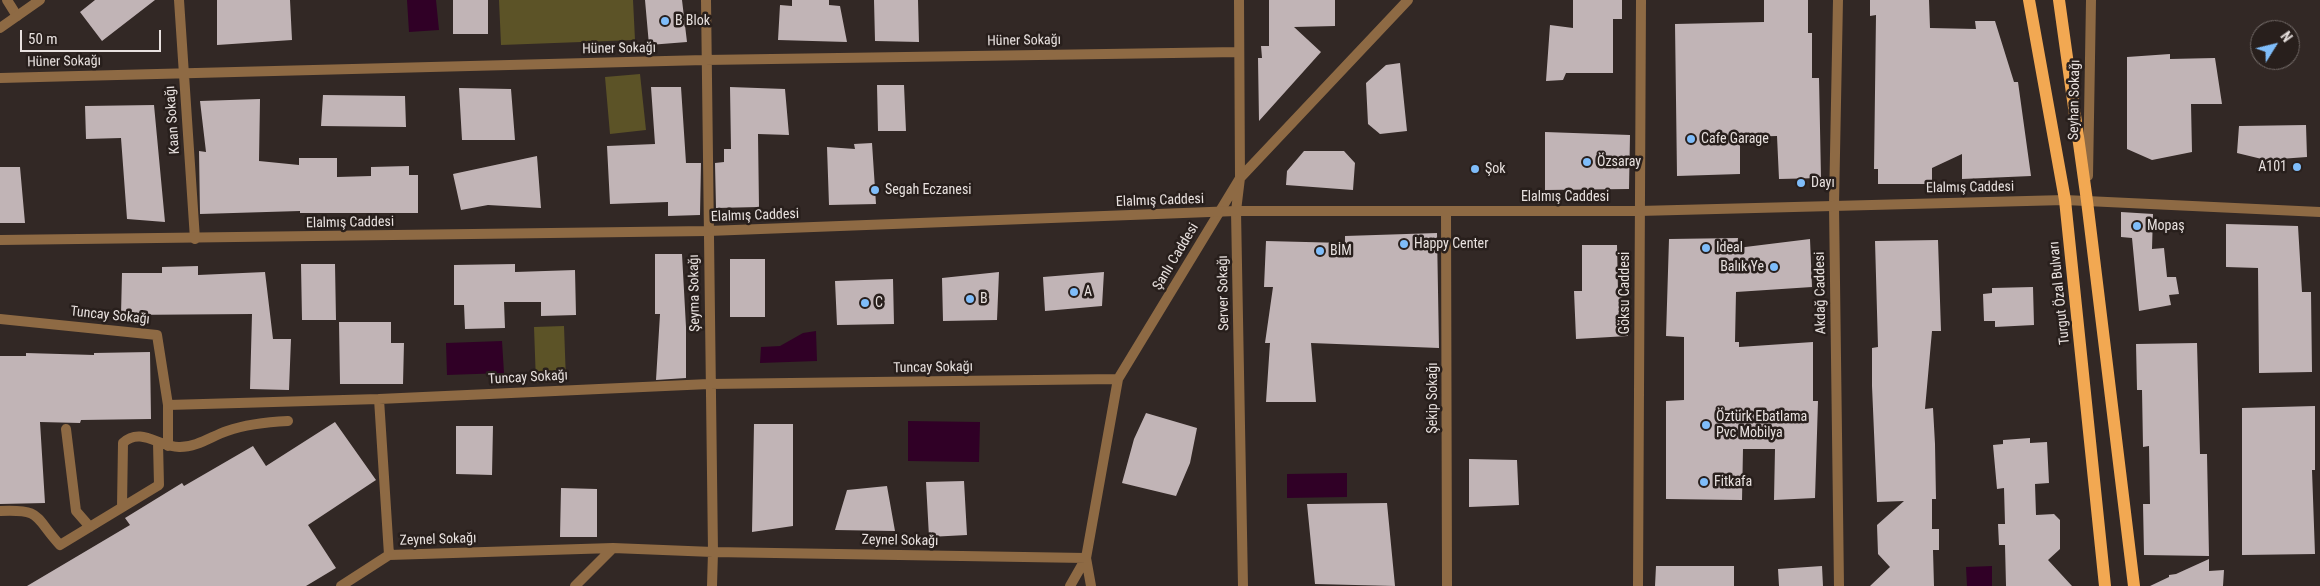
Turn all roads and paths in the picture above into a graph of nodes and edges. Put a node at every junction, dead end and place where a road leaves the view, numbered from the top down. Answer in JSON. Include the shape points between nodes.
{"nodes":[{"id":1,"x":7,"y":0,"type":"edge"},
{"id":2,"x":40,"y":0,"type":"edge"},
{"id":3,"x":179,"y":0,"type":"edge"},
{"id":4,"x":706,"y":0,"type":"edge"},
{"id":5,"x":1239,"y":0,"type":"edge"},
{"id":6,"x":1408,"y":0,"type":"edge"},
{"id":7,"x":1640,"y":0,"type":"edge"},
{"id":8,"x":1838,"y":0,"type":"edge"},
{"id":9,"x":2030,"y":0,"type":"edge"},
{"id":10,"x":2060,"y":0,"type":"edge"},
{"id":11,"x":2091,"y":0,"type":"edge"},
{"id":12,"x":17,"y":16,"type":"junction"},
{"id":13,"x":0,"y":28,"type":"edge"},
{"id":14,"x":1239,"y":52,"type":"junction"},
{"id":15,"x":705,"y":60,"type":"junction"},
{"id":16,"x":184,"y":73,"type":"junction"},
{"id":17,"x":0,"y":78,"type":"edge"},
{"id":18,"x":1240,"y":178,"type":"junction"},
{"id":19,"x":2065,"y":200,"type":"junction"},
{"id":20,"x":2087,"y":201,"type":"junction"},
{"id":21,"x":1834,"y":205,"type":"junction"},
{"id":22,"x":1236,"y":211,"type":"junction"},
{"id":23,"x":1446,"y":211,"type":"junction"},
{"id":24,"x":1639,"y":211,"type":"junction"},
{"id":25,"x":1220,"y":212,"type":"junction"},
{"id":26,"x":2320,"y":212,"type":"edge"},
{"id":27,"x":708,"y":231,"type":"junction"},
{"id":28,"x":195,"y":239,"type":"junction"},
{"id":29,"x":0,"y":240,"type":"edge"},
{"id":30,"x":0,"y":319,"type":"edge"},
{"id":31,"x":1118,"y":380,"type":"junction"},
{"id":32,"x":710,"y":384,"type":"junction"},
{"id":33,"x":379,"y":399,"type":"junction"},
{"id":34,"x":168,"y":405,"type":"junction"},
{"id":35,"x":288,"y":421,"type":"dead end"},
{"id":36,"x":66,"y":428,"type":"dead end"},
{"id":37,"x":163,"y":445,"type":"junction"},
{"id":38,"x":122,"y":507,"type":"junction"},
{"id":39,"x":0,"y":511,"type":"edge"},
{"id":40,"x":90,"y":527,"type":"junction"},
{"id":41,"x":613,"y":548,"type":"junction"},
{"id":42,"x":713,"y":552,"type":"junction"},
{"id":43,"x":389,"y":555,"type":"junction"},
{"id":44,"x":1086,"y":558,"type":"junction"},
{"id":45,"x":341,"y":586,"type":"edge"},
{"id":46,"x":575,"y":586,"type":"edge"},
{"id":47,"x":712,"y":586,"type":"edge"},
{"id":48,"x":1070,"y":586,"type":"edge"},
{"id":49,"x":1091,"y":586,"type":"edge"},
{"id":50,"x":1243,"y":586,"type":"edge"},
{"id":51,"x":1447,"y":586,"type":"edge"},
{"id":52,"x":1638,"y":586,"type":"edge"},
{"id":53,"x":1839,"y":586,"type":"edge"},
{"id":54,"x":2105,"y":586,"type":"edge"},
{"id":55,"x":2134,"y":586,"type":"edge"}],
"edges":[{"from":1,"to":12,"type":"street"},
{"from":2,"to":12,"type":"street"},
{"from":3,"to":16,"type":"street","name":"Kaan Sokağı"},
{"from":4,"to":15,"type":"street","name":"Şeyma Sokağı"},
{"from":5,"to":14,"type":"street","name":"Server Sokağı"},
{"from":6,"to":18,"type":"street","name":"Şanlı Caddesi"},
{"from":7,"to":24,"type":"street","name":"Göksu Caddesi"},
{"from":8,"to":21,"type":"street","name":"Akdağ Caddesi"},
{"from":9,"to":19,"type":"main road","name":"Turgut Özal Bulvarı"},
{"from":10,"to":20,"type":"main road"},
{"from":11,"to":20,"type":"street","name":"Seyhan Sokağı"},
{"from":12,"to":13,"type":"street"},
{"from":14,"to":15,"type":"street","name":"Hüner Sokağı"},
{"from":14,"to":18,"type":"street","name":"Server Sokağı"},
{"from":15,"to":16,"type":"street","name":"Hüner Sokağı"},
{"from":15,"to":27,"type":"street","name":"Şeyma Sokağı"},
{"from":16,"to":17,"type":"street","name":"Hüner Sokağı"},
{"from":16,"to":28,"type":"street","name":"Kaan Sokağı"},
{"from":18,"to":22,"type":"street","name":"Server Sokağı"},
{"from":18,"to":25,"type":"street","name":"Şanlı Caddesi"},
{"from":19,"to":20,"type":"street","name":"Elalmış Caddesi"},
{"from":19,"to":21,"type":"street","name":"Elalmış Caddesi"},
{"from":19,"to":54,"type":"main road","name":"Turgut Özal Bulvarı"},
{"from":20,"to":26,"type":"street","name":"Elalmış Caddesi"},
{"from":20,"to":55,"type":"main road"},
{"from":21,"to":24,"type":"street","name":"Elalmış Caddesi"},
{"from":21,"to":53,"type":"street","name":"Akdağ Caddesi"},
{"from":22,"to":23,"type":"street","name":"Elalmış Caddesi"},
{"from":22,"to":25,"type":"street","name":"Elalmış Caddesi"},
{"from":22,"to":50,"type":"street","name":"Server Sokağı"},
{"from":23,"to":24,"type":"street","name":"Elalmış Caddesi"},
{"from":23,"to":51,"type":"street","name":"Şekip Sokağı"},
{"from":24,"to":52,"type":"street","name":"Göksu Caddesi"},
{"from":25,"to":27,"type":"street","name":"Elalmış Caddesi"},
{"from":25,"to":31,"type":"street","name":"Şanlı Caddesi"},
{"from":27,"to":28,"type":"street","name":"Elalmış Caddesi"},
{"from":27,"to":32,"type":"street","name":"Şeyma Sokağı"},
{"from":28,"to":29,"type":"street","name":"Elalmış Caddesi"},
{"from":30,"to":34,"type":"street","name":"Tuncay Sokağı","via":[[157,334]]},
{"from":31,"to":32,"type":"street","name":"Tuncay Sokağı"},
{"from":31,"to":44,"type":"street","name":"Şanlı Caddesi"},
{"from":32,"to":33,"type":"street","name":"Tuncay Sokağı"},
{"from":32,"to":42,"type":"street","name":"Şeyma Sokağı"},
{"from":33,"to":34,"type":"street","name":"Tuncay Sokağı"},
{"from":33,"to":43,"type":"street","name":"Zeynel Sokağı"},
{"from":34,"to":37,"type":"street"},
{"from":35,"to":37,"type":"street","via":[[250,424],[190,446]]},
{"from":36,"to":40,"type":"street","via":[[76,511]]},
{"from":37,"to":38,"type":"street","via":[[158,485]]},
{"from":37,"to":38,"type":"street","via":[[143,436],[136,436],[123,444]]},
{"from":38,"to":40,"type":"street"},
{"from":39,"to":40,"type":"street","via":[[25,510],[40,518],[60,545]]},
{"from":41,"to":42,"type":"street","name":"Zeynel Sokağı"},
{"from":41,"to":43,"type":"street","name":"Zeynel Sokağı"},
{"from":41,"to":46,"type":"street"},
{"from":42,"to":44,"type":"street","name":"Zeynel Sokağı"},
{"from":42,"to":47,"type":"street","name":"Şeyma Sokağı"},
{"from":43,"to":45,"type":"street"},
{"from":44,"to":48,"type":"street"},
{"from":44,"to":49,"type":"street","name":"Şanlı Caddesi"}]}
